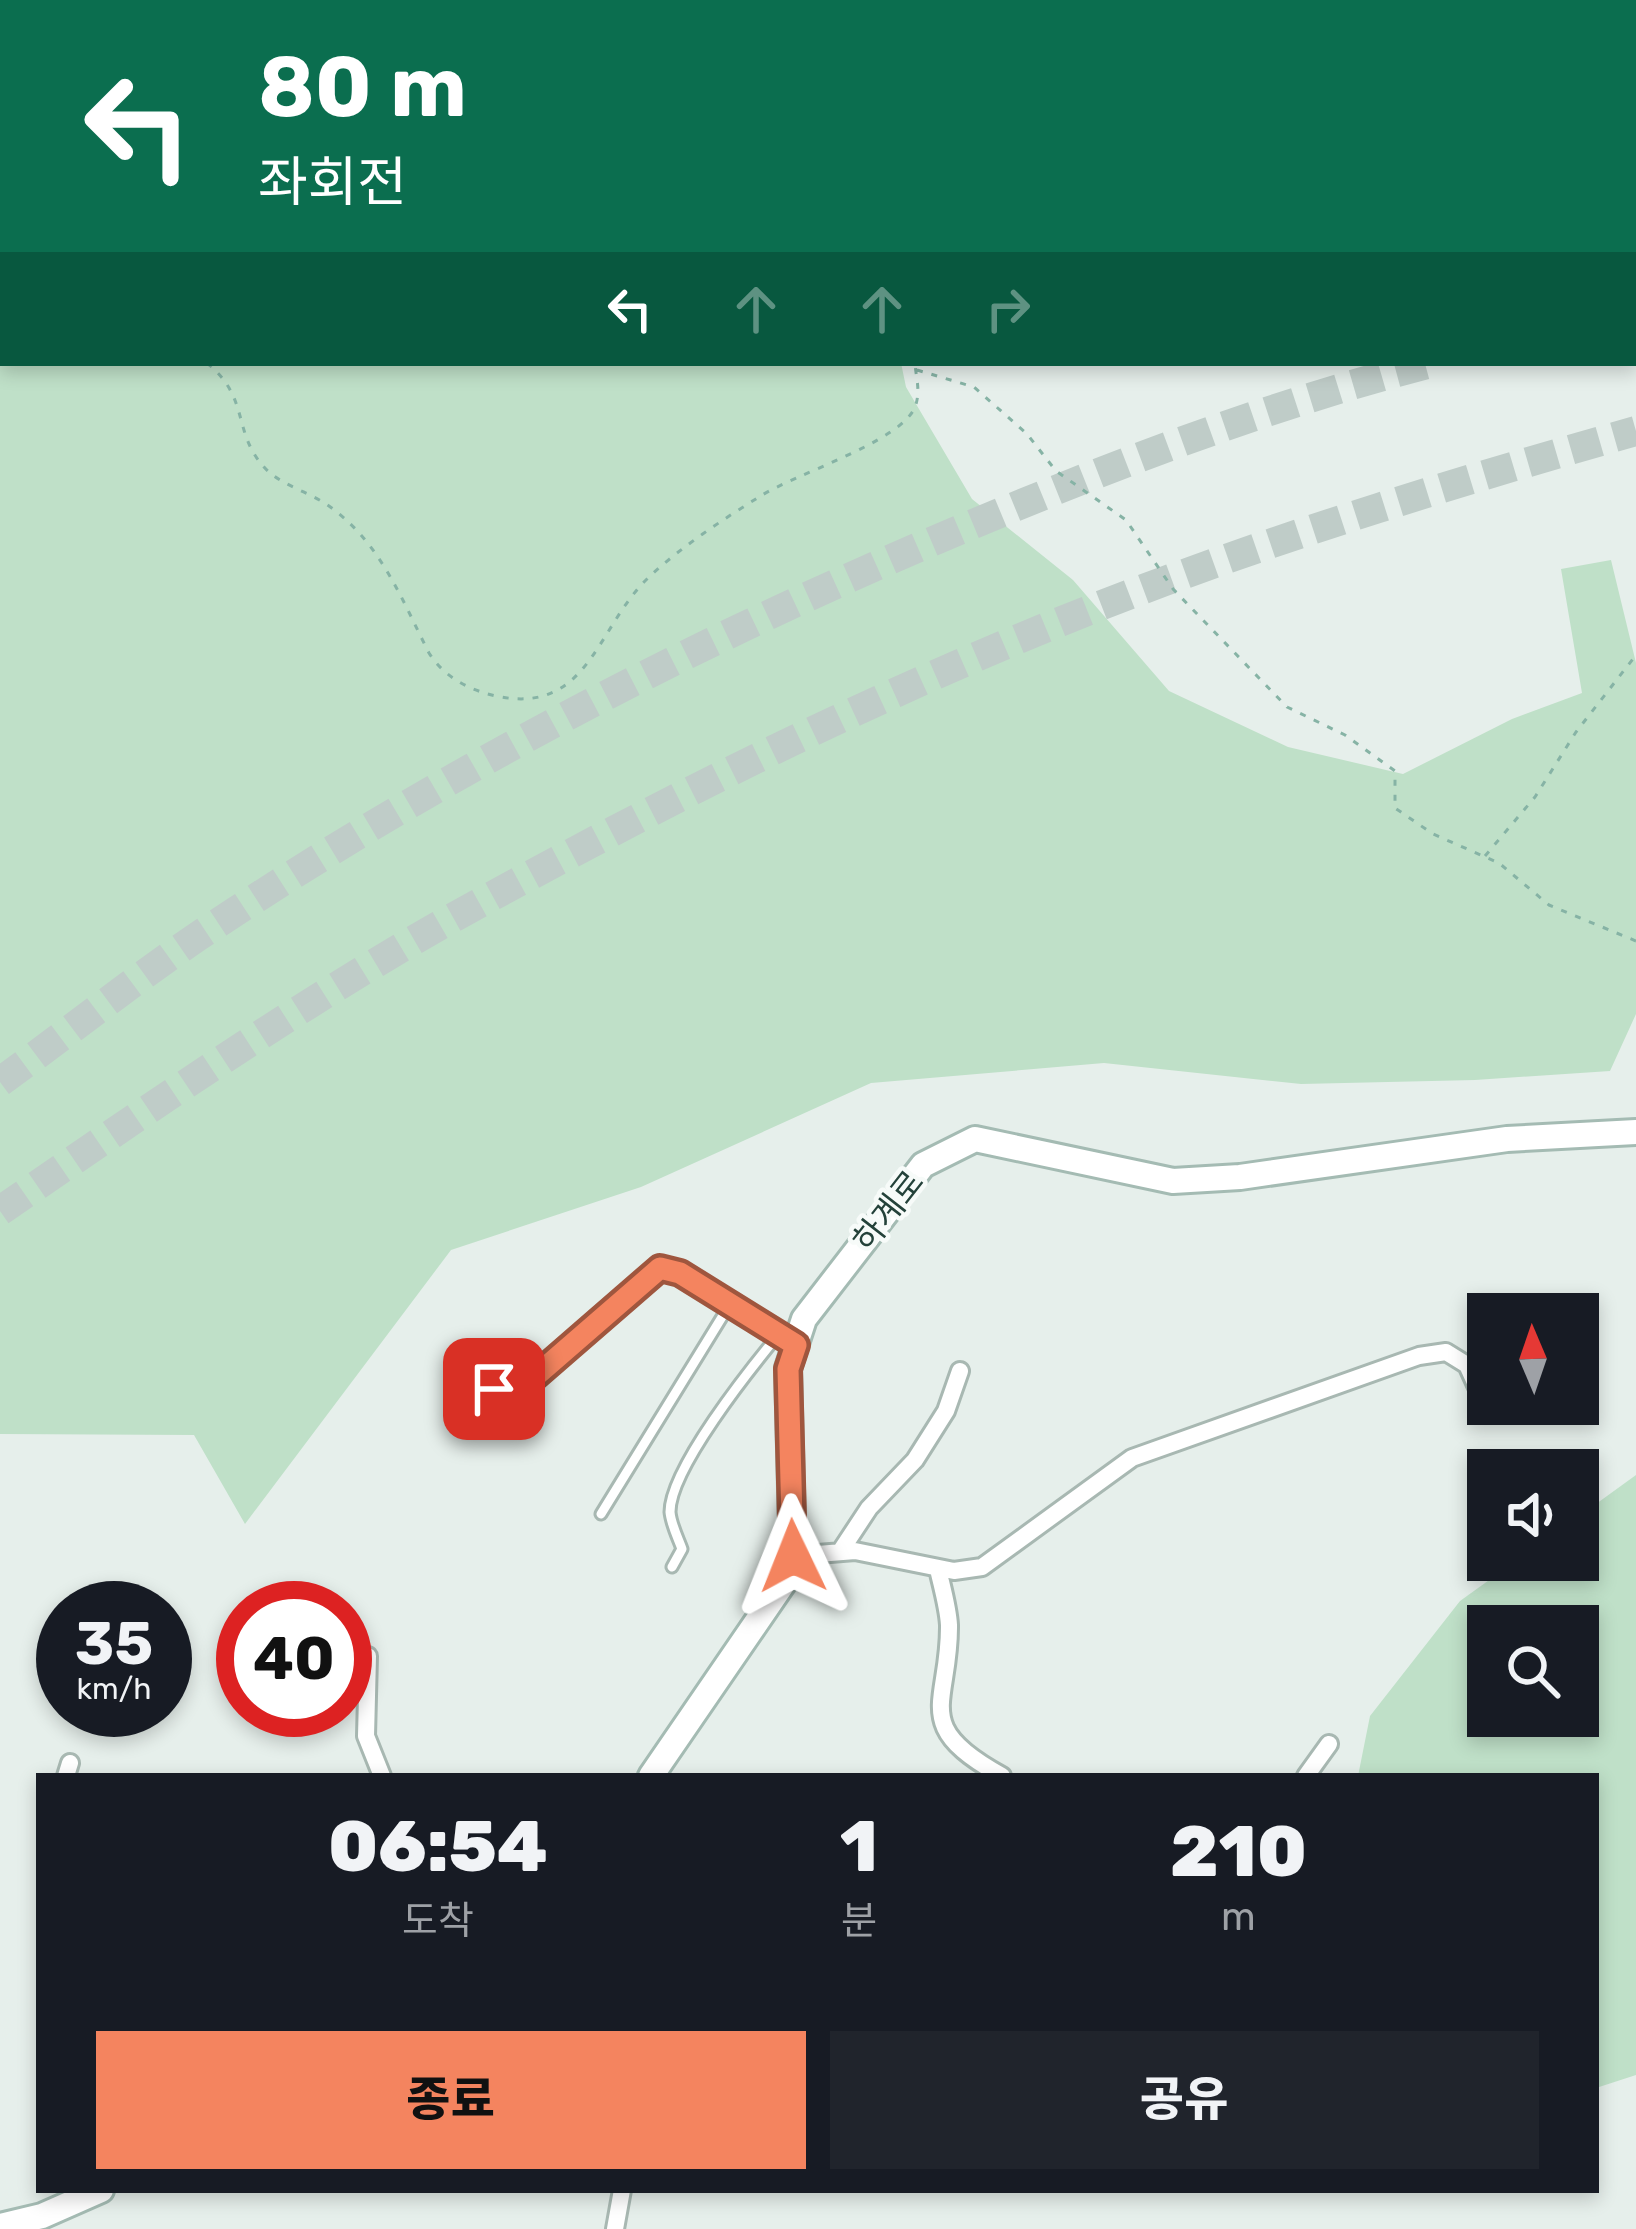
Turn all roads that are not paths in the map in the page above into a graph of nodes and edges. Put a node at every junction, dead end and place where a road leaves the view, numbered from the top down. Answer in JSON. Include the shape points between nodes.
{"nodes":[{"id":1,"x":1636,"y":1132,"type":"edge"},
{"id":2,"x":730,"y":1304,"type":"junction"},
{"id":3,"x":788,"y":1340,"type":"junction"},
{"id":4,"x":1467,"y":1367,"type":"edge"},
{"id":5,"x":960,"y":1371,"type":"dead end"},
{"id":6,"x":456,"y":1398,"type":"dead end"},
{"id":7,"x":602,"y":1514,"type":"dead end"},
{"id":8,"x":840,"y":1552,"type":"junction"},
{"id":9,"x":793,"y":1556,"type":"junction"},
{"id":10,"x":672,"y":1567,"type":"dead end"},
{"id":11,"x":938,"y":1569,"type":"junction"},
{"id":12,"x":366,"y":1737,"type":"edge"},
{"id":13,"x":1329,"y":1744,"type":"dead end"},
{"id":14,"x":381,"y":1773,"type":"edge"},
{"id":15,"x":653,"y":1773,"type":"edge"},
{"id":16,"x":997,"y":1773,"type":"edge"},
{"id":17,"x":1308,"y":1773,"type":"edge"},
{"id":18,"x":96,"y":2193,"type":"edge"},
{"id":19,"x":621,"y":2193,"type":"edge"},
{"id":20,"x":44,"y":2223,"type":"edge"},
{"id":21,"x":0,"y":2226,"type":"edge"},
{"id":22,"x":615,"y":2229,"type":"edge"}],
"edges":[{"from":1,"to":3,"type":"street","name":"하계로","via":[[1508,1139],[1173,1181],[974,1138],[922,1165]]},
{"from":2,"to":3,"type":"lane"},
{"from":2,"to":6,"type":"lane","via":[[660,1268],[531,1380]]},
{"from":2,"to":7,"type":"lane"},
{"from":3,"to":9,"type":"street","name":"하계로"},
{"from":3,"to":10,"type":"lane","via":[[749,1371],[674,1492],[670,1515],[682,1549]]},
{"from":4,"to":11,"type":"street","via":[[1446,1352],[1419,1356],[1132,1458],[982,1567]]},
{"from":5,"to":8,"type":"street","via":[[915,1460]]},
{"from":8,"to":9,"type":"street"},
{"from":8,"to":11,"type":"street"},
{"from":9,"to":15,"type":"street","name":"하계로","via":[[793,1569]]},
{"from":11,"to":16,"type":"street","via":[[949,1621],[942,1720],[952,1740]]},
{"from":12,"to":14,"type":"street"},
{"from":13,"to":17,"type":"street"},
{"from":18,"to":20,"type":"street"},
{"from":19,"to":22,"type":"street"},
{"from":20,"to":21,"type":"street"}]}
